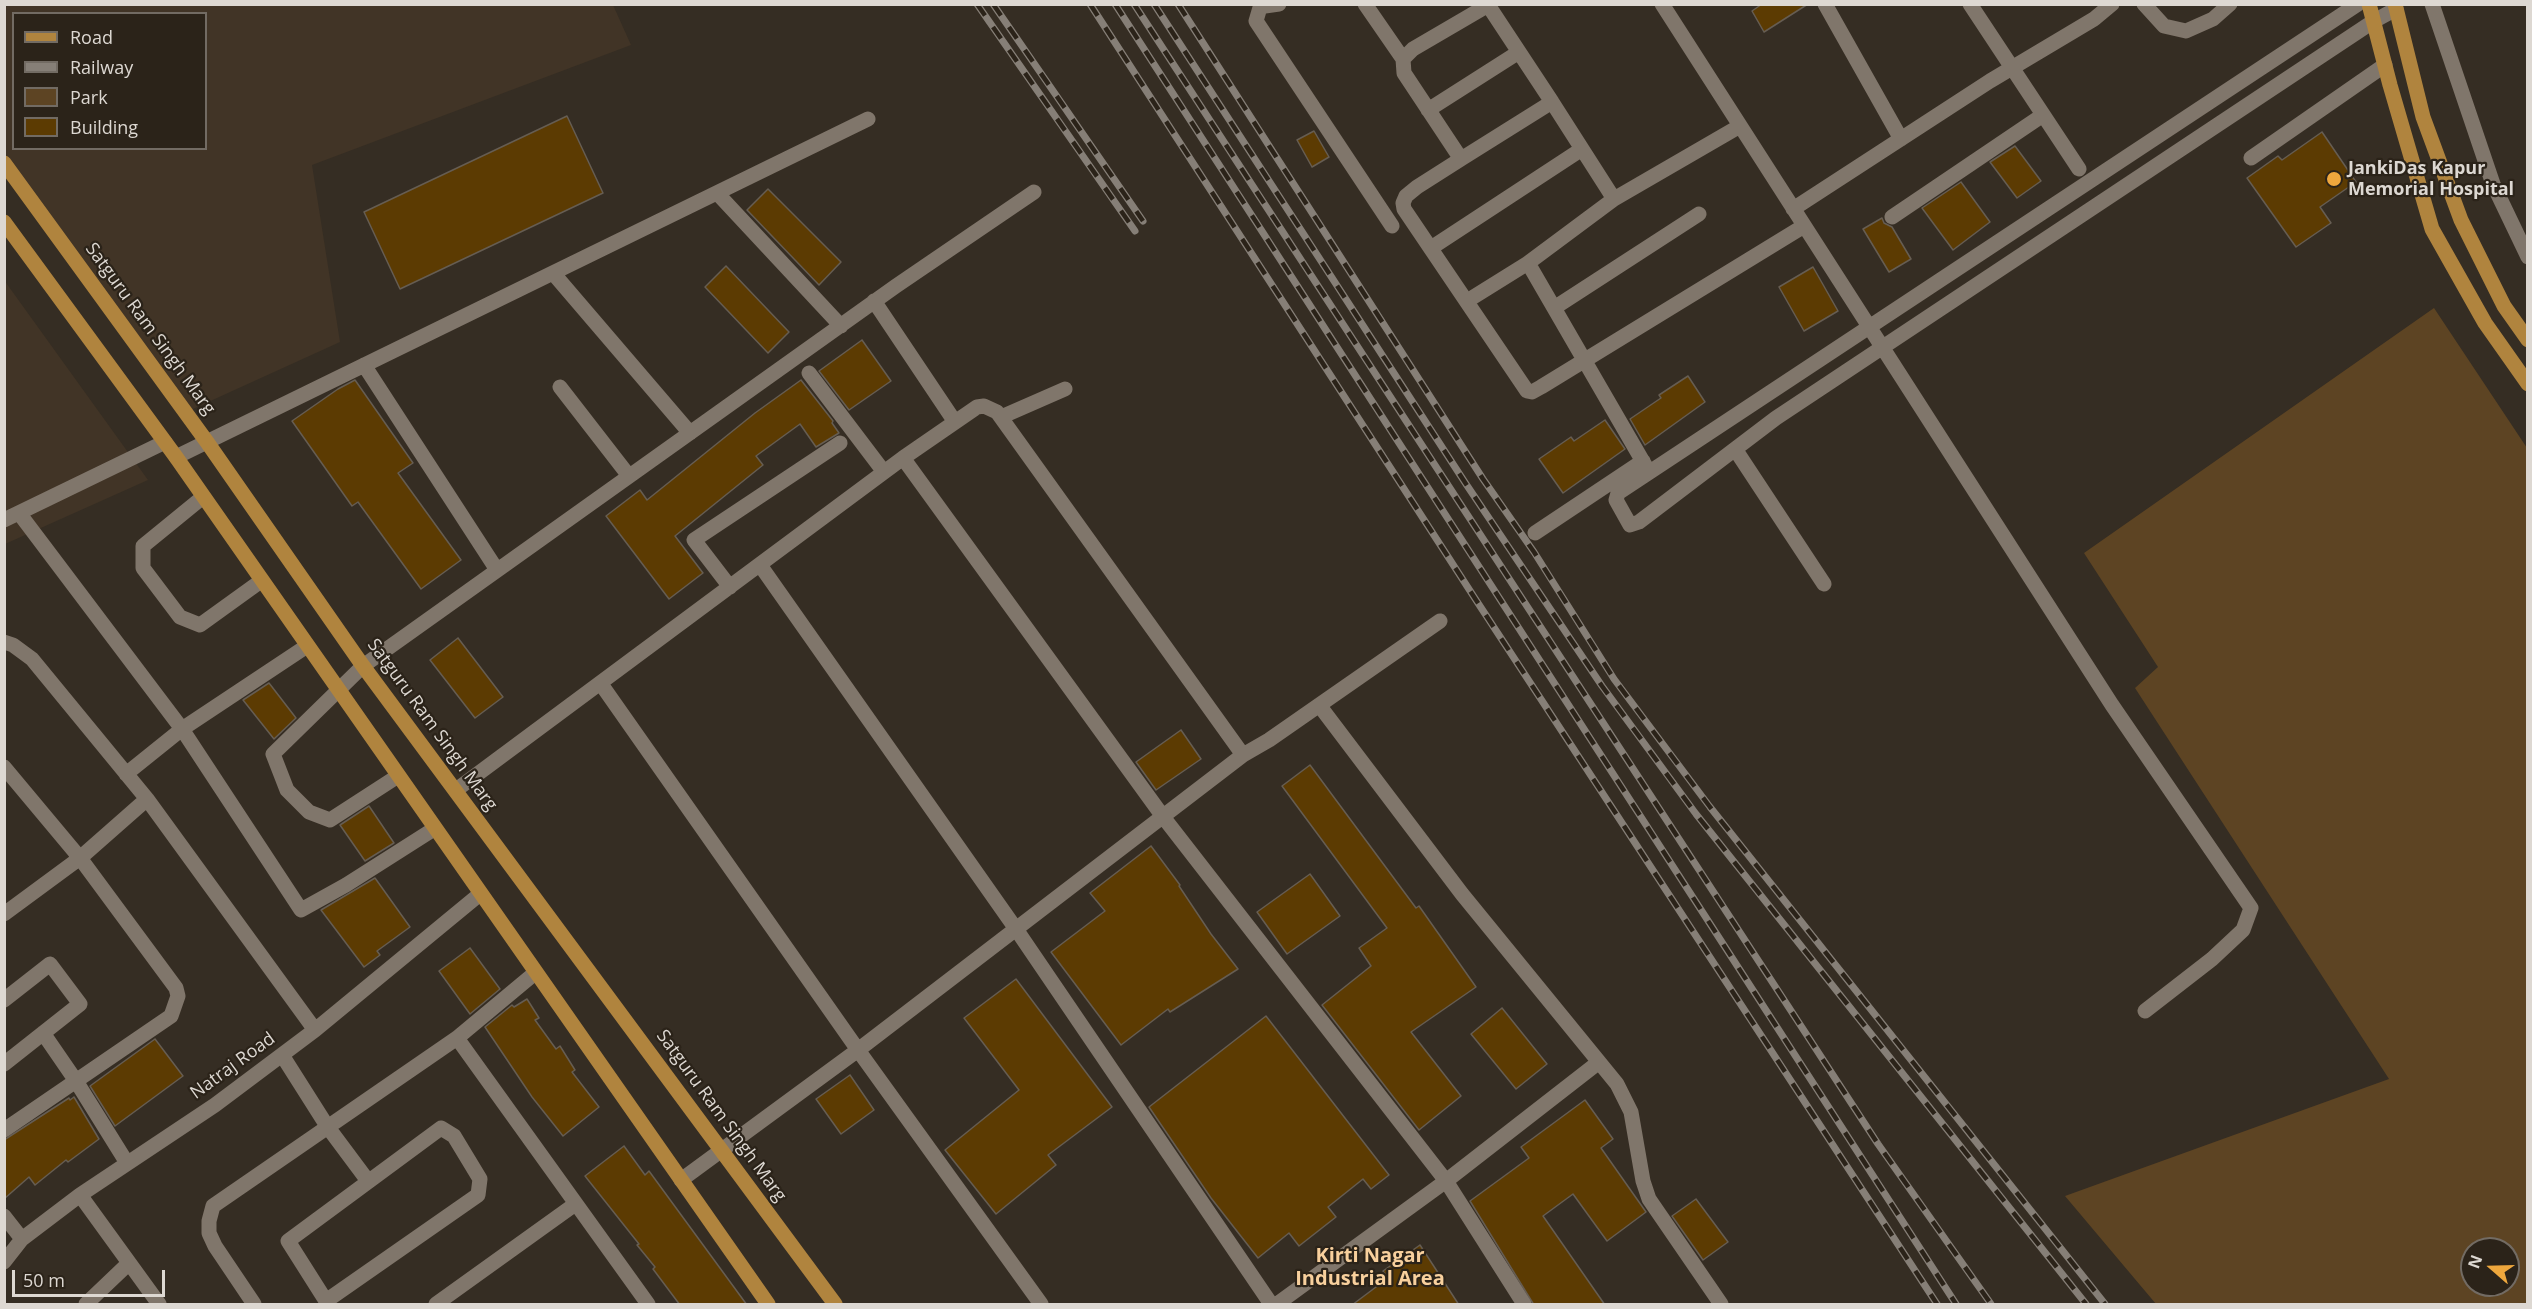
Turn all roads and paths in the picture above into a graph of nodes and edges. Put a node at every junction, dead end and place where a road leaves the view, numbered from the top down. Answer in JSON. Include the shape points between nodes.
{"nodes":[{"id":1,"x":1262,"y":4,"type":"edge"},
{"id":2,"x":1279,"y":4,"type":"edge"},
{"id":3,"x":1365,"y":4,"type":"edge"},
{"id":4,"x":1662,"y":4,"type":"edge"},
{"id":5,"x":1825,"y":4,"type":"edge"},
{"id":6,"x":1970,"y":4,"type":"edge"},
{"id":7,"x":2112,"y":4,"type":"edge"},
{"id":8,"x":2144,"y":4,"type":"edge"},
{"id":9,"x":2230,"y":4,"type":"edge"},
{"id":10,"x":2358,"y":4,"type":"edge"},
{"id":11,"x":2369,"y":4,"type":"edge"},
{"id":12,"x":2432,"y":4,"type":"edge"},
{"id":13,"x":1489,"y":5,"type":"edge"},
{"id":14,"x":2395,"y":7,"type":"edge"},
{"id":15,"x":2374,"y":21,"type":"junction"},
{"id":16,"x":1519,"y":52,"type":"junction"},
{"id":17,"x":1403,"y":59,"type":"junction"},
{"id":18,"x":2385,"y":65,"type":"junction"},
{"id":19,"x":2012,"y":68,"type":"junction"},
{"id":20,"x":1552,"y":102,"type":"junction"},
{"id":21,"x":1428,"y":110,"type":"junction"},
{"id":22,"x":2043,"y":114,"type":"junction"},
{"id":23,"x":868,"y":119,"type":"dead end"},
{"id":24,"x":1740,"y":126,"type":"junction"},
{"id":25,"x":1901,"y":139,"type":"junction"},
{"id":26,"x":1582,"y":149,"type":"junction"},
{"id":27,"x":2251,"y":158,"type":"dead end"},
{"id":28,"x":1461,"y":159,"type":"junction"},
{"id":29,"x":4,"y":163,"type":"edge"},
{"id":30,"x":2079,"y":169,"type":"dead end"},
{"id":31,"x":1034,"y":192,"type":"dead end"},
{"id":32,"x":717,"y":193,"type":"junction"},
{"id":33,"x":1614,"y":199,"type":"junction"},
{"id":34,"x":1793,"y":209,"type":"junction"},
{"id":35,"x":1699,"y":214,"type":"dead end"},
{"id":36,"x":1892,"y":217,"type":"dead end"},
{"id":37,"x":4,"y":222,"type":"edge"},
{"id":38,"x":1392,"y":226,"type":"dead end"},
{"id":39,"x":1804,"y":226,"type":"junction"},
{"id":40,"x":1431,"y":248,"type":"junction"},
{"id":41,"x":2528,"y":257,"type":"edge"},
{"id":42,"x":1528,"y":263,"type":"junction"},
{"id":43,"x":553,"y":273,"type":"junction"},
{"id":44,"x":1467,"y":301,"type":"junction"},
{"id":45,"x":874,"y":302,"type":"junction"},
{"id":46,"x":1554,"y":308,"type":"junction"},
{"id":47,"x":841,"y":326,"type":"junction"},
{"id":48,"x":1868,"y":327,"type":"junction"},
{"id":49,"x":2528,"y":340,"type":"edge"},
{"id":50,"x":1881,"y":348,"type":"junction"},
{"id":51,"x":1585,"y":360,"type":"junction"},
{"id":52,"x":364,"y":366,"type":"junction"},
{"id":53,"x":808,"y":373,"type":"dead end"},
{"id":54,"x":2528,"y":384,"type":"edge"},
{"id":55,"x":560,"y":387,"type":"dead end"},
{"id":56,"x":1065,"y":389,"type":"dead end"},
{"id":57,"x":1001,"y":417,"type":"junction"},
{"id":58,"x":955,"y":422,"type":"junction"},
{"id":59,"x":690,"y":433,"type":"junction"},
{"id":60,"x":165,"y":442,"type":"junction"},
{"id":61,"x":207,"y":442,"type":"junction"},
{"id":62,"x":840,"y":443,"type":"dead end"},
{"id":63,"x":1736,"y":449,"type":"junction"},
{"id":64,"x":176,"y":457,"type":"junction"},
{"id":65,"x":903,"y":458,"type":"junction"},
{"id":66,"x":1646,"y":467,"type":"junction"},
{"id":67,"x":884,"y":472,"type":"junction"},
{"id":68,"x":629,"y":476,"type":"junction"},
{"id":69,"x":203,"y":497,"type":"junction"},
{"id":70,"x":19,"y":513,"type":"junction"},
{"id":71,"x":4,"y":520,"type":"edge"},
{"id":72,"x":1535,"y":533,"type":"dead end"},
{"id":73,"x":760,"y":565,"type":"junction"},
{"id":74,"x":497,"y":570,"type":"junction"},
{"id":75,"x":261,"y":580,"type":"junction"},
{"id":76,"x":1824,"y":584,"type":"dead end"},
{"id":77,"x":730,"y":587,"type":"junction"},
{"id":78,"x":1440,"y":621,"type":"dead end"},
{"id":79,"x":4,"y":642,"type":"edge"},
{"id":80,"x":307,"y":646,"type":"junction"},
{"id":81,"x":363,"y":666,"type":"junction"},
{"id":82,"x":601,"y":684,"type":"junction"},
{"id":83,"x":337,"y":690,"type":"junction"},
{"id":84,"x":1319,"y":705,"type":"junction"},
{"id":85,"x":182,"y":729,"type":"junction"},
{"id":86,"x":1243,"y":755,"type":"junction"},
{"id":87,"x":4,"y":767,"type":"edge"},
{"id":88,"x":126,"y":774,"type":"junction"},
{"id":89,"x":398,"y":776,"type":"junction"},
{"id":90,"x":456,"y":790,"type":"junction"},
{"id":91,"x":147,"y":799,"type":"junction"},
{"id":92,"x":1164,"y":818,"type":"junction"},
{"id":93,"x":434,"y":829,"type":"junction"},
{"id":94,"x":80,"y":858,"type":"junction"},
{"id":95,"x":480,"y":894,"type":"junction"},
{"id":96,"x":4,"y":914,"type":"edge"},
{"id":97,"x":1017,"y":929,"type":"junction"},
{"id":98,"x":535,"y":973,"type":"junction"},
{"id":99,"x":4,"y":1000,"type":"edge"},
{"id":100,"x":2145,"y":1011,"type":"dead end"},
{"id":101,"x":315,"y":1030,"type":"junction"},
{"id":102,"x":43,"y":1033,"type":"junction"},
{"id":103,"x":457,"y":1038,"type":"junction"},
{"id":104,"x":858,"y":1050,"type":"junction"},
{"id":105,"x":282,"y":1055,"type":"junction"},
{"id":106,"x":1599,"y":1062,"type":"junction"},
{"id":107,"x":4,"y":1064,"type":"edge"},
{"id":108,"x":76,"y":1081,"type":"junction"},
{"id":109,"x":327,"y":1126,"type":"junction"},
{"id":110,"x":4,"y":1130,"type":"edge"},
{"id":111,"x":721,"y":1148,"type":"junction"},
{"id":112,"x":127,"y":1163,"type":"junction"},
{"id":113,"x":681,"y":1179,"type":"junction"},
{"id":114,"x":368,"y":1181,"type":"junction"},
{"id":115,"x":1446,"y":1181,"type":"junction"},
{"id":116,"x":80,"y":1195,"type":"junction"},
{"id":117,"x":574,"y":1205,"type":"junction"},
{"id":118,"x":4,"y":1216,"type":"edge"},
{"id":119,"x":22,"y":1239,"type":"junction"},
{"id":120,"x":4,"y":1262,"type":"edge"},
{"id":121,"x":129,"y":1263,"type":"junction"},
{"id":122,"x":86,"y":1305,"type":"edge"},
{"id":123,"x":159,"y":1305,"type":"edge"},
{"id":124,"x":254,"y":1305,"type":"edge"},
{"id":125,"x":435,"y":1305,"type":"edge"},
{"id":126,"x":648,"y":1305,"type":"edge"},
{"id":127,"x":768,"y":1305,"type":"edge"},
{"id":128,"x":835,"y":1305,"type":"edge"},
{"id":129,"x":1041,"y":1305,"type":"edge"},
{"id":130,"x":1270,"y":1305,"type":"edge"},
{"id":131,"x":1277,"y":1305,"type":"edge"},
{"id":132,"x":1524,"y":1305,"type":"edge"},
{"id":133,"x":1721,"y":1305,"type":"edge"}],
"edges":[{"from":1,"to":2,"type":"street"},
{"from":1,"to":38,"type":"street","via":[[1256,21]]},
{"from":3,"to":17,"type":"street"},
{"from":4,"to":24,"type":"street"},
{"from":5,"to":25,"type":"street"},
{"from":6,"to":19,"type":"street"},
{"from":7,"to":19,"type":"street"},
{"from":8,"to":9,"type":"street","via":[[2164,26],[2186,31],[2212,19]]},
{"from":10,"to":48,"type":"street"},
{"from":11,"to":15,"type":"main road"},
{"from":12,"to":41,"type":"street","via":[[2493,184]]},
{"from":13,"to":16,"type":"street"},
{"from":13,"to":17,"type":"street","via":[[1413,49]]},
{"from":14,"to":15,"type":"street"},
{"from":14,"to":49,"type":"main road","via":[[2423,117],[2461,220],[2504,306]]},
{"from":15,"to":18,"type":"main road"},
{"from":15,"to":50,"type":"street"},
{"from":16,"to":20,"type":"street"},
{"from":16,"to":21,"type":"street"},
{"from":17,"to":21,"type":"street","via":[[1404,73]]},
{"from":18,"to":27,"type":"street"},
{"from":18,"to":54,"type":"main road","via":[[2432,229],[2485,323]]},
{"from":19,"to":22,"type":"street"},
{"from":19,"to":25,"type":"street"},
{"from":20,"to":26,"type":"street"},
{"from":20,"to":28,"type":"street"},
{"from":21,"to":28,"type":"street"},
{"from":22,"to":30,"type":"street"},
{"from":22,"to":36,"type":"street"},
{"from":23,"to":32,"type":"street"},
{"from":24,"to":33,"type":"street"},
{"from":24,"to":34,"type":"street"},
{"from":25,"to":34,"type":"street"},
{"from":26,"to":33,"type":"street"},
{"from":26,"to":40,"type":"street"},
{"from":28,"to":40,"type":"street","via":[[1417,187],[1403,203]]},
{"from":29,"to":61,"type":"main road","name":"Satguru Ram Singh Marg"},
{"from":31,"to":45,"type":"street"},
{"from":32,"to":43,"type":"street"},
{"from":32,"to":47,"type":"street"},
{"from":33,"to":42,"type":"street"},
{"from":34,"to":39,"type":"street"},
{"from":35,"to":46,"type":"street"},
{"from":37,"to":60,"type":"main road"},
{"from":39,"to":48,"type":"street"},
{"from":39,"to":51,"type":"street"},
{"from":40,"to":44,"type":"street"},
{"from":42,"to":44,"type":"street"},
{"from":42,"to":46,"type":"street"},
{"from":43,"to":52,"type":"street"},
{"from":43,"to":59,"type":"street"},
{"from":44,"to":51,"type":"street","via":[[1527,391],[1532,392]]},
{"from":45,"to":47,"type":"street"},
{"from":45,"to":58,"type":"street"},
{"from":46,"to":51,"type":"street"},
{"from":47,"to":59,"type":"street"},
{"from":48,"to":50,"type":"street"},
{"from":48,"to":66,"type":"street"},
{"from":50,"to":63,"type":"street"},
{"from":50,"to":100,"type":"street","via":[[2112,705],[2251,908],[2243,930]]},
{"from":51,"to":66,"type":"street"},
{"from":52,"to":61,"type":"street"},
{"from":52,"to":74,"type":"street"},
{"from":53,"to":67,"type":"street"},
{"from":55,"to":68,"type":"street"},
{"from":56,"to":57,"type":"street"},
{"from":57,"to":58,"type":"street","via":[[984,406]]},
{"from":57,"to":86,"type":"street"},
{"from":58,"to":65,"type":"street"},
{"from":59,"to":68,"type":"street"},
{"from":60,"to":64,"type":"main road"},
{"from":60,"to":70,"type":"street"},
{"from":61,"to":64,"type":"street"},
{"from":61,"to":81,"type":"main road","name":"Satguru Ram Singh Marg"},
{"from":62,"to":77,"type":"street","via":[[694,540]]},
{"from":63,"to":66,"type":"street","via":[[1630,525],[1615,497]]},
{"from":63,"to":76,"type":"street"},
{"from":64,"to":69,"type":"main road"},
{"from":65,"to":67,"type":"street"},
{"from":65,"to":92,"type":"street"},
{"from":66,"to":72,"type":"street"},
{"from":67,"to":73,"type":"street"},
{"from":68,"to":74,"type":"street"},
{"from":69,"to":75,"type":"main road"},
{"from":69,"to":75,"type":"street","via":[[143,546],[143,568],[180,618],[200,625]]},
{"from":70,"to":71,"type":"street"},
{"from":70,"to":85,"type":"street"},
{"from":73,"to":77,"type":"street"},
{"from":73,"to":97,"type":"street"},
{"from":74,"to":81,"type":"street"},
{"from":75,"to":80,"type":"main road"},
{"from":77,"to":82,"type":"street"},
{"from":78,"to":84,"type":"street"},
{"from":79,"to":88,"type":"street","via":[[32,659]]},
{"from":80,"to":83,"type":"main road"},
{"from":80,"to":85,"type":"street"},
{"from":81,"to":83,"type":"street"},
{"from":81,"to":90,"type":"main road","name":"Satguru Ram Singh Marg"},
{"from":82,"to":90,"type":"street"},
{"from":82,"to":104,"type":"street"},
{"from":83,"to":89,"type":"main road"},
{"from":83,"to":89,"type":"street","via":[[273,754],[287,790],[309,812],[330,820]]},
{"from":84,"to":86,"type":"street"},
{"from":84,"to":106,"type":"street","via":[[1462,894]]},
{"from":85,"to":88,"type":"street"},
{"from":85,"to":93,"type":"street","via":[[301,910]]},
{"from":86,"to":92,"type":"street"},
{"from":87,"to":94,"type":"street"},
{"from":88,"to":91,"type":"street"},
{"from":89,"to":93,"type":"main road"},
{"from":90,"to":111,"type":"main road","name":"Satguru Ram Singh Marg"},
{"from":91,"to":94,"type":"street"},
{"from":91,"to":101,"type":"street"},
{"from":92,"to":97,"type":"street"},
{"from":92,"to":115,"type":"street"},
{"from":93,"to":95,"type":"main road"},
{"from":94,"to":96,"type":"street"},
{"from":94,"to":108,"type":"street","via":[[176,988],[178,996],[171,1017]]},
{"from":95,"to":98,"type":"main road"},
{"from":95,"to":101,"type":"street","name":"Natraj Road"},
{"from":97,"to":104,"type":"street"},
{"from":97,"to":130,"type":"street"},
{"from":98,"to":103,"type":"street"},
{"from":98,"to":113,"type":"main road"},
{"from":99,"to":102,"type":"street","via":[[50,964],[80,1004]]},
{"from":101,"to":105,"type":"street","name":"Natraj Road"},
{"from":102,"to":107,"type":"street"},
{"from":102,"to":108,"type":"street"},
{"from":103,"to":109,"type":"street"},
{"from":103,"to":117,"type":"street"},
{"from":104,"to":111,"type":"street"},
{"from":104,"to":129,"type":"street"},
{"from":105,"to":109,"type":"street"},
{"from":105,"to":112,"type":"street","name":"Natraj Road"},
{"from":106,"to":115,"type":"street"},
{"from":106,"to":133,"type":"street","via":[[1617,1084],[1631,1112],[1649,1199]]},
{"from":108,"to":110,"type":"street"},
{"from":108,"to":112,"type":"street"},
{"from":109,"to":114,"type":"street"},
{"from":109,"to":124,"type":"street","via":[[213,1206],[209,1221],[215,1246]]},
{"from":111,"to":113,"type":"street"},
{"from":111,"to":128,"type":"main road","name":"Satguru Ram Singh Marg"},
{"from":112,"to":116,"type":"street","name":"Natraj Road"},
{"from":113,"to":127,"type":"main road"},
{"from":114,"to":114,"type":"street","via":[[288,1242],[326,1301],[478,1195],[480,1179],[454,1136],[441,1128]]},
{"from":115,"to":131,"type":"street"},
{"from":115,"to":132,"type":"street"},
{"from":116,"to":119,"type":"street","name":"Natraj Road"},
{"from":116,"to":121,"type":"street"},
{"from":117,"to":125,"type":"street"},
{"from":117,"to":126,"type":"street"},
{"from":118,"to":119,"type":"street"},
{"from":119,"to":120,"type":"street","name":"Natraj Road"},
{"from":121,"to":122,"type":"street"},
{"from":121,"to":123,"type":"street"}]}
